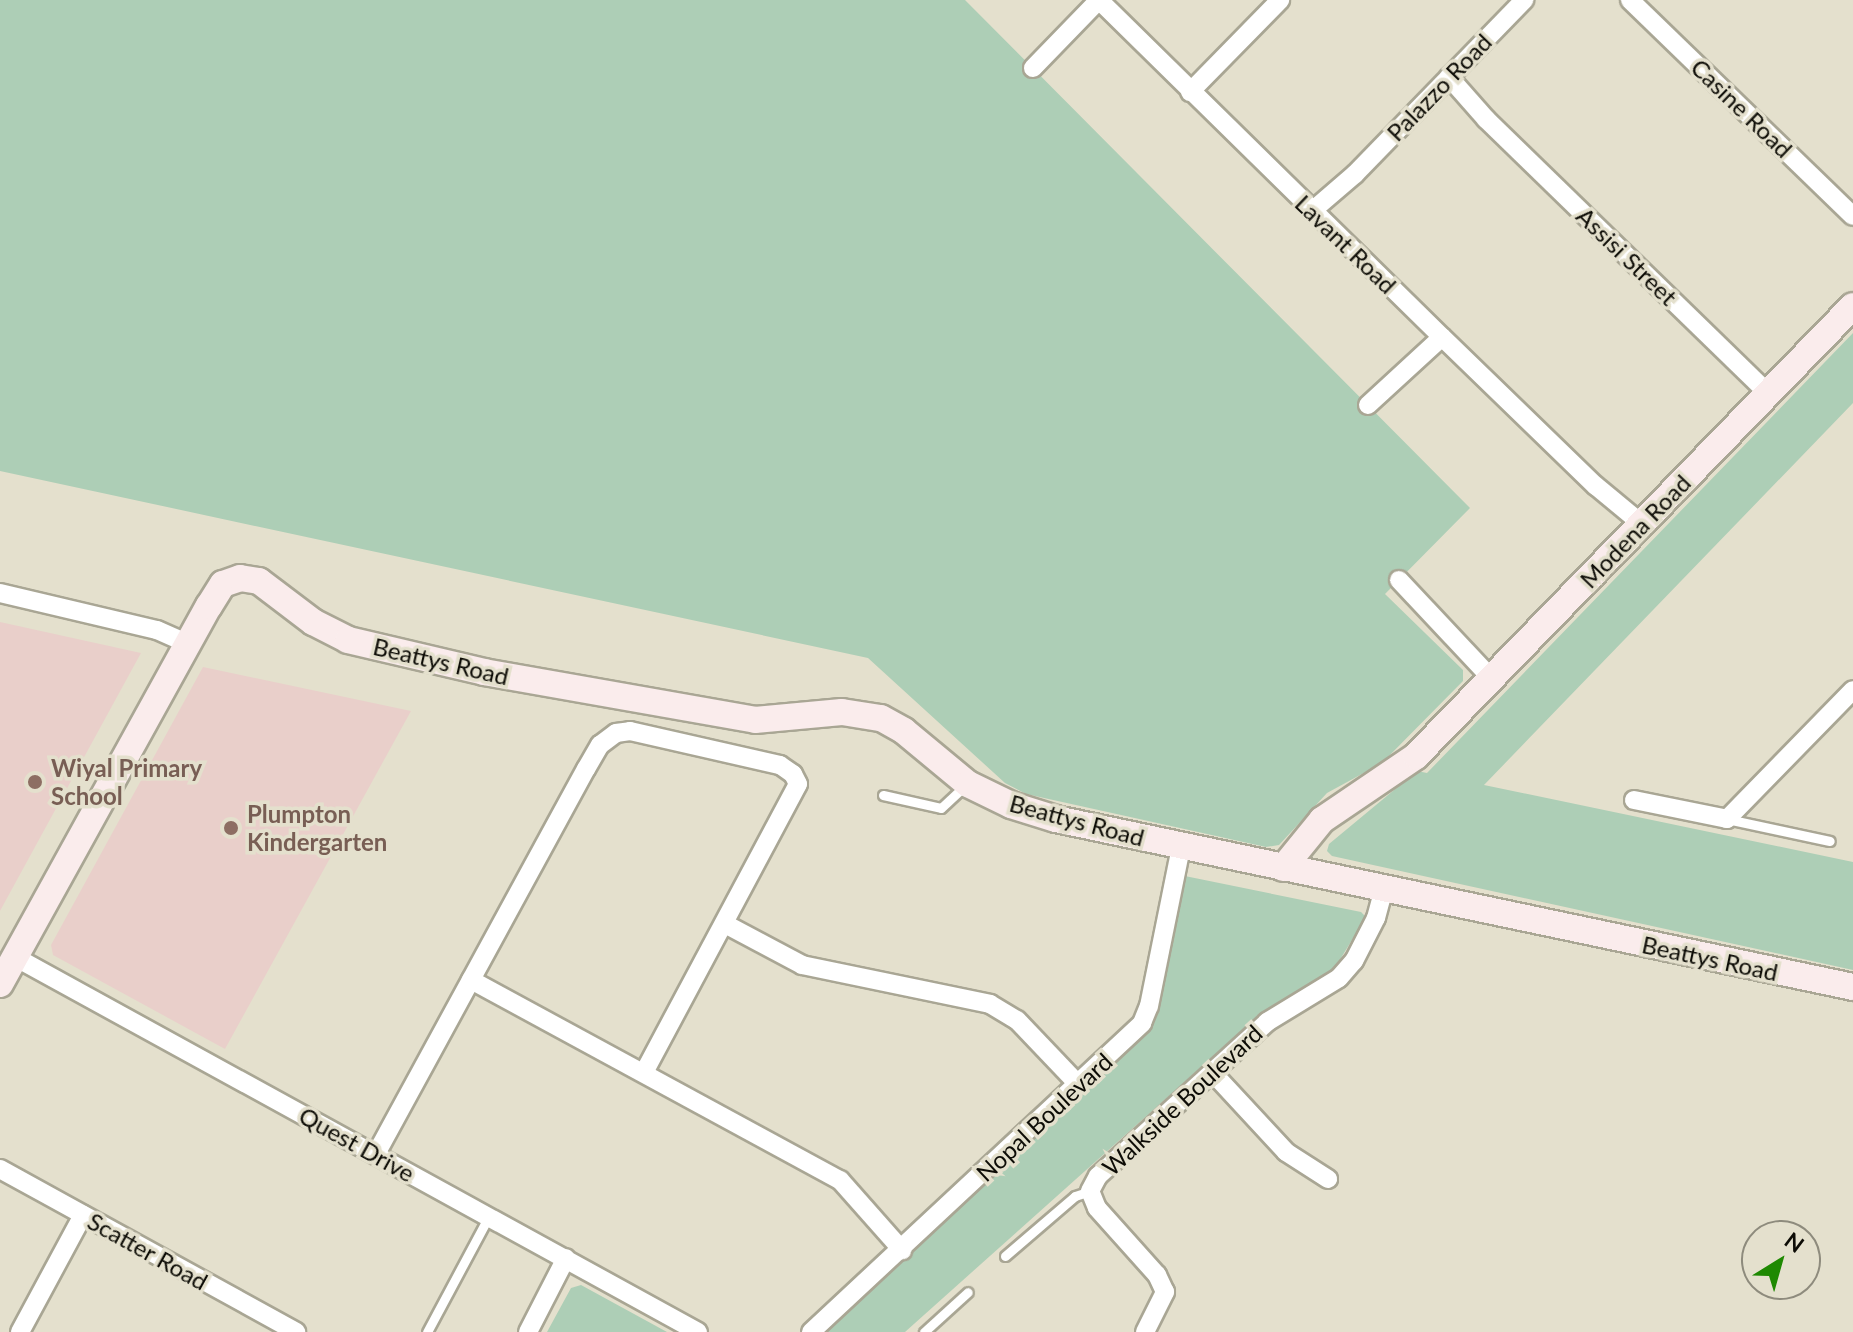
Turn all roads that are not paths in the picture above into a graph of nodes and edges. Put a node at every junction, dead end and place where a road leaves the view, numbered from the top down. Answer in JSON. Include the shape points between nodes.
{"nodes":[{"id":1,"x":1099,"y":0,"type":"edge"},
{"id":2,"x":1280,"y":0,"type":"edge"},
{"id":3,"x":1524,"y":0,"type":"edge"},
{"id":4,"x":1630,"y":0,"type":"edge"},
{"id":5,"x":1033,"y":68,"type":"dead end"},
{"id":6,"x":1446,"y":81,"type":"junction"},
{"id":7,"x":1190,"y":92,"type":"junction"},
{"id":8,"x":1316,"y":215,"type":"junction"},
{"id":9,"x":1853,"y":216,"type":"edge"},
{"id":10,"x":1853,"y":306,"type":"edge"},
{"id":11,"x":1438,"y":333,"type":"junction"},
{"id":12,"x":1768,"y":393,"type":"junction"},
{"id":13,"x":1368,"y":405,"type":"dead end"},
{"id":14,"x":1639,"y":528,"type":"junction"},
{"id":15,"x":1399,"y":580,"type":"dead end"},
{"id":16,"x":0,"y":593,"type":"edge"},
{"id":17,"x":188,"y":644,"type":"junction"},
{"id":18,"x":1495,"y":675,"type":"junction"},
{"id":19,"x":1853,"y":690,"type":"edge"},
{"id":20,"x":968,"y":784,"type":"junction"},
{"id":21,"x":883,"y":795,"type":"dead end"},
{"id":22,"x":1634,"y":800,"type":"dead end"},
{"id":23,"x":1727,"y":819,"type":"junction"},
{"id":24,"x":1830,"y":841,"type":"dead end"},
{"id":25,"x":1181,"y":847,"type":"junction"},
{"id":26,"x":1293,"y":870,"type":"junction"},
{"id":27,"x":1384,"y":889,"type":"junction"},
{"id":28,"x":725,"y":924,"type":"junction"},
{"id":29,"x":15,"y":957,"type":"junction"},
{"id":30,"x":471,"y":980,"type":"junction"},
{"id":31,"x":0,"y":984,"type":"edge"},
{"id":32,"x":1853,"y":987,"type":"edge"},
{"id":33,"x":644,"y":1072,"type":"junction"},
{"id":34,"x":1212,"y":1072,"type":"junction"},
{"id":35,"x":1078,"y":1084,"type":"junction"},
{"id":36,"x":376,"y":1154,"type":"junction"},
{"id":37,"x":0,"y":1169,"type":"edge"},
{"id":38,"x":1328,"y":1179,"type":"dead end"},
{"id":39,"x":1090,"y":1191,"type":"junction"},
{"id":40,"x":83,"y":1215,"type":"junction"},
{"id":41,"x":489,"y":1216,"type":"junction"},
{"id":42,"x":902,"y":1250,"type":"junction"},
{"id":43,"x":1005,"y":1256,"type":"dead end"},
{"id":44,"x":566,"y":1258,"type":"junction"},
{"id":45,"x":968,"y":1292,"type":"dead end"},
{"id":46,"x":20,"y":1332,"type":"edge"},
{"id":47,"x":296,"y":1332,"type":"edge"},
{"id":48,"x":427,"y":1332,"type":"edge"},
{"id":49,"x":528,"y":1332,"type":"edge"},
{"id":50,"x":698,"y":1332,"type":"edge"},
{"id":51,"x":811,"y":1332,"type":"edge"},
{"id":52,"x":924,"y":1332,"type":"edge"},
{"id":53,"x":1145,"y":1332,"type":"edge"}],
"edges":[{"from":1,"to":5,"type":"street"},
{"from":1,"to":7,"type":"street","name":"Lavant Road"},
{"from":2,"to":7,"type":"street"},
{"from":3,"to":6,"type":"street","name":"Palazzo Road"},
{"from":4,"to":9,"type":"street","name":"Casine Road"},
{"from":6,"to":8,"type":"street","name":"Palazzo Road"},
{"from":6,"to":12,"type":"street","name":"Assisi Street"},
{"from":7,"to":8,"type":"street","name":"Lavant Road"},
{"from":8,"to":11,"type":"street","name":"Lavant Road"},
{"from":10,"to":12,"type":"street","name":"Modena Road"},
{"from":11,"to":13,"type":"street"},
{"from":11,"to":14,"type":"street","name":"Lavant Road"},
{"from":12,"to":14,"type":"street","name":"Modena Road"},
{"from":14,"to":18,"type":"street","name":"Modena Road"},
{"from":15,"to":18,"type":"street"},
{"from":16,"to":17,"type":"street","via":[[157,630]]},
{"from":17,"to":20,"type":"street","name":"Beattys Road","via":[[223,584],[250,579],[348,640],[484,672],[755,720],[842,712],[871,716],[904,731]]},
{"from":17,"to":29,"type":"street","name":"Beattys Road"},
{"from":18,"to":26,"type":"street","name":"Modena Road","via":[[1396,782],[1348,810]]},
{"from":19,"to":23,"type":"street"},
{"from":20,"to":21,"type":"lane","via":[[941,808]]},
{"from":20,"to":25,"type":"street","name":"Beattys Road","via":[[1056,819]]},
{"from":22,"to":23,"type":"street"},
{"from":23,"to":24,"type":"lane"},
{"from":25,"to":26,"type":"street","name":"Beattys Road"},
{"from":25,"to":35,"type":"street","name":"Nopal Boulevard","via":[[1142,1023]]},
{"from":26,"to":27,"type":"street","name":"Beattys Road"},
{"from":27,"to":32,"type":"street","name":"Beattys Road"},
{"from":27,"to":34,"type":"street","name":"Walkside Boulevard","via":[[1376,918],[1339,978],[1267,1022]]},
{"from":28,"to":30,"type":"street","via":[[789,804],[798,784],[793,774],[780,765],[630,731],[616,733],[600,745]]},
{"from":28,"to":33,"type":"street"},
{"from":28,"to":35,"type":"street","via":[[802,965],[990,1004],[1017,1020]]},
{"from":29,"to":31,"type":"street","name":"Beattys Road"},
{"from":29,"to":36,"type":"street","name":"Quest Drive"},
{"from":30,"to":33,"type":"street"},
{"from":30,"to":36,"type":"street"},
{"from":33,"to":42,"type":"street","via":[[840,1180]]},
{"from":34,"to":38,"type":"street","via":[[1286,1152]]},
{"from":34,"to":39,"type":"street","name":"Walkside Boulevard","via":[[1098,1176]]},
{"from":35,"to":42,"type":"street","name":"Nopal Boulevard"},
{"from":36,"to":41,"type":"street","name":"Quest Drive"},
{"from":37,"to":40,"type":"street","name":"Scatter Road"},
{"from":39,"to":43,"type":"lane","via":[[1075,1196]]},
{"from":39,"to":53,"type":"street","name":"Walkside Boulevard","via":[[1097,1208],[1157,1275],[1165,1292]]},
{"from":40,"to":46,"type":"street"},
{"from":40,"to":47,"type":"street","name":"Scatter Road"},
{"from":41,"to":44,"type":"street","name":"Quest Drive"},
{"from":41,"to":48,"type":"lane"},
{"from":42,"to":51,"type":"street","name":"Nopal Boulevard"},
{"from":44,"to":49,"type":"street"},
{"from":44,"to":50,"type":"street","name":"Quest Drive"},
{"from":45,"to":52,"type":"lane"}]}
